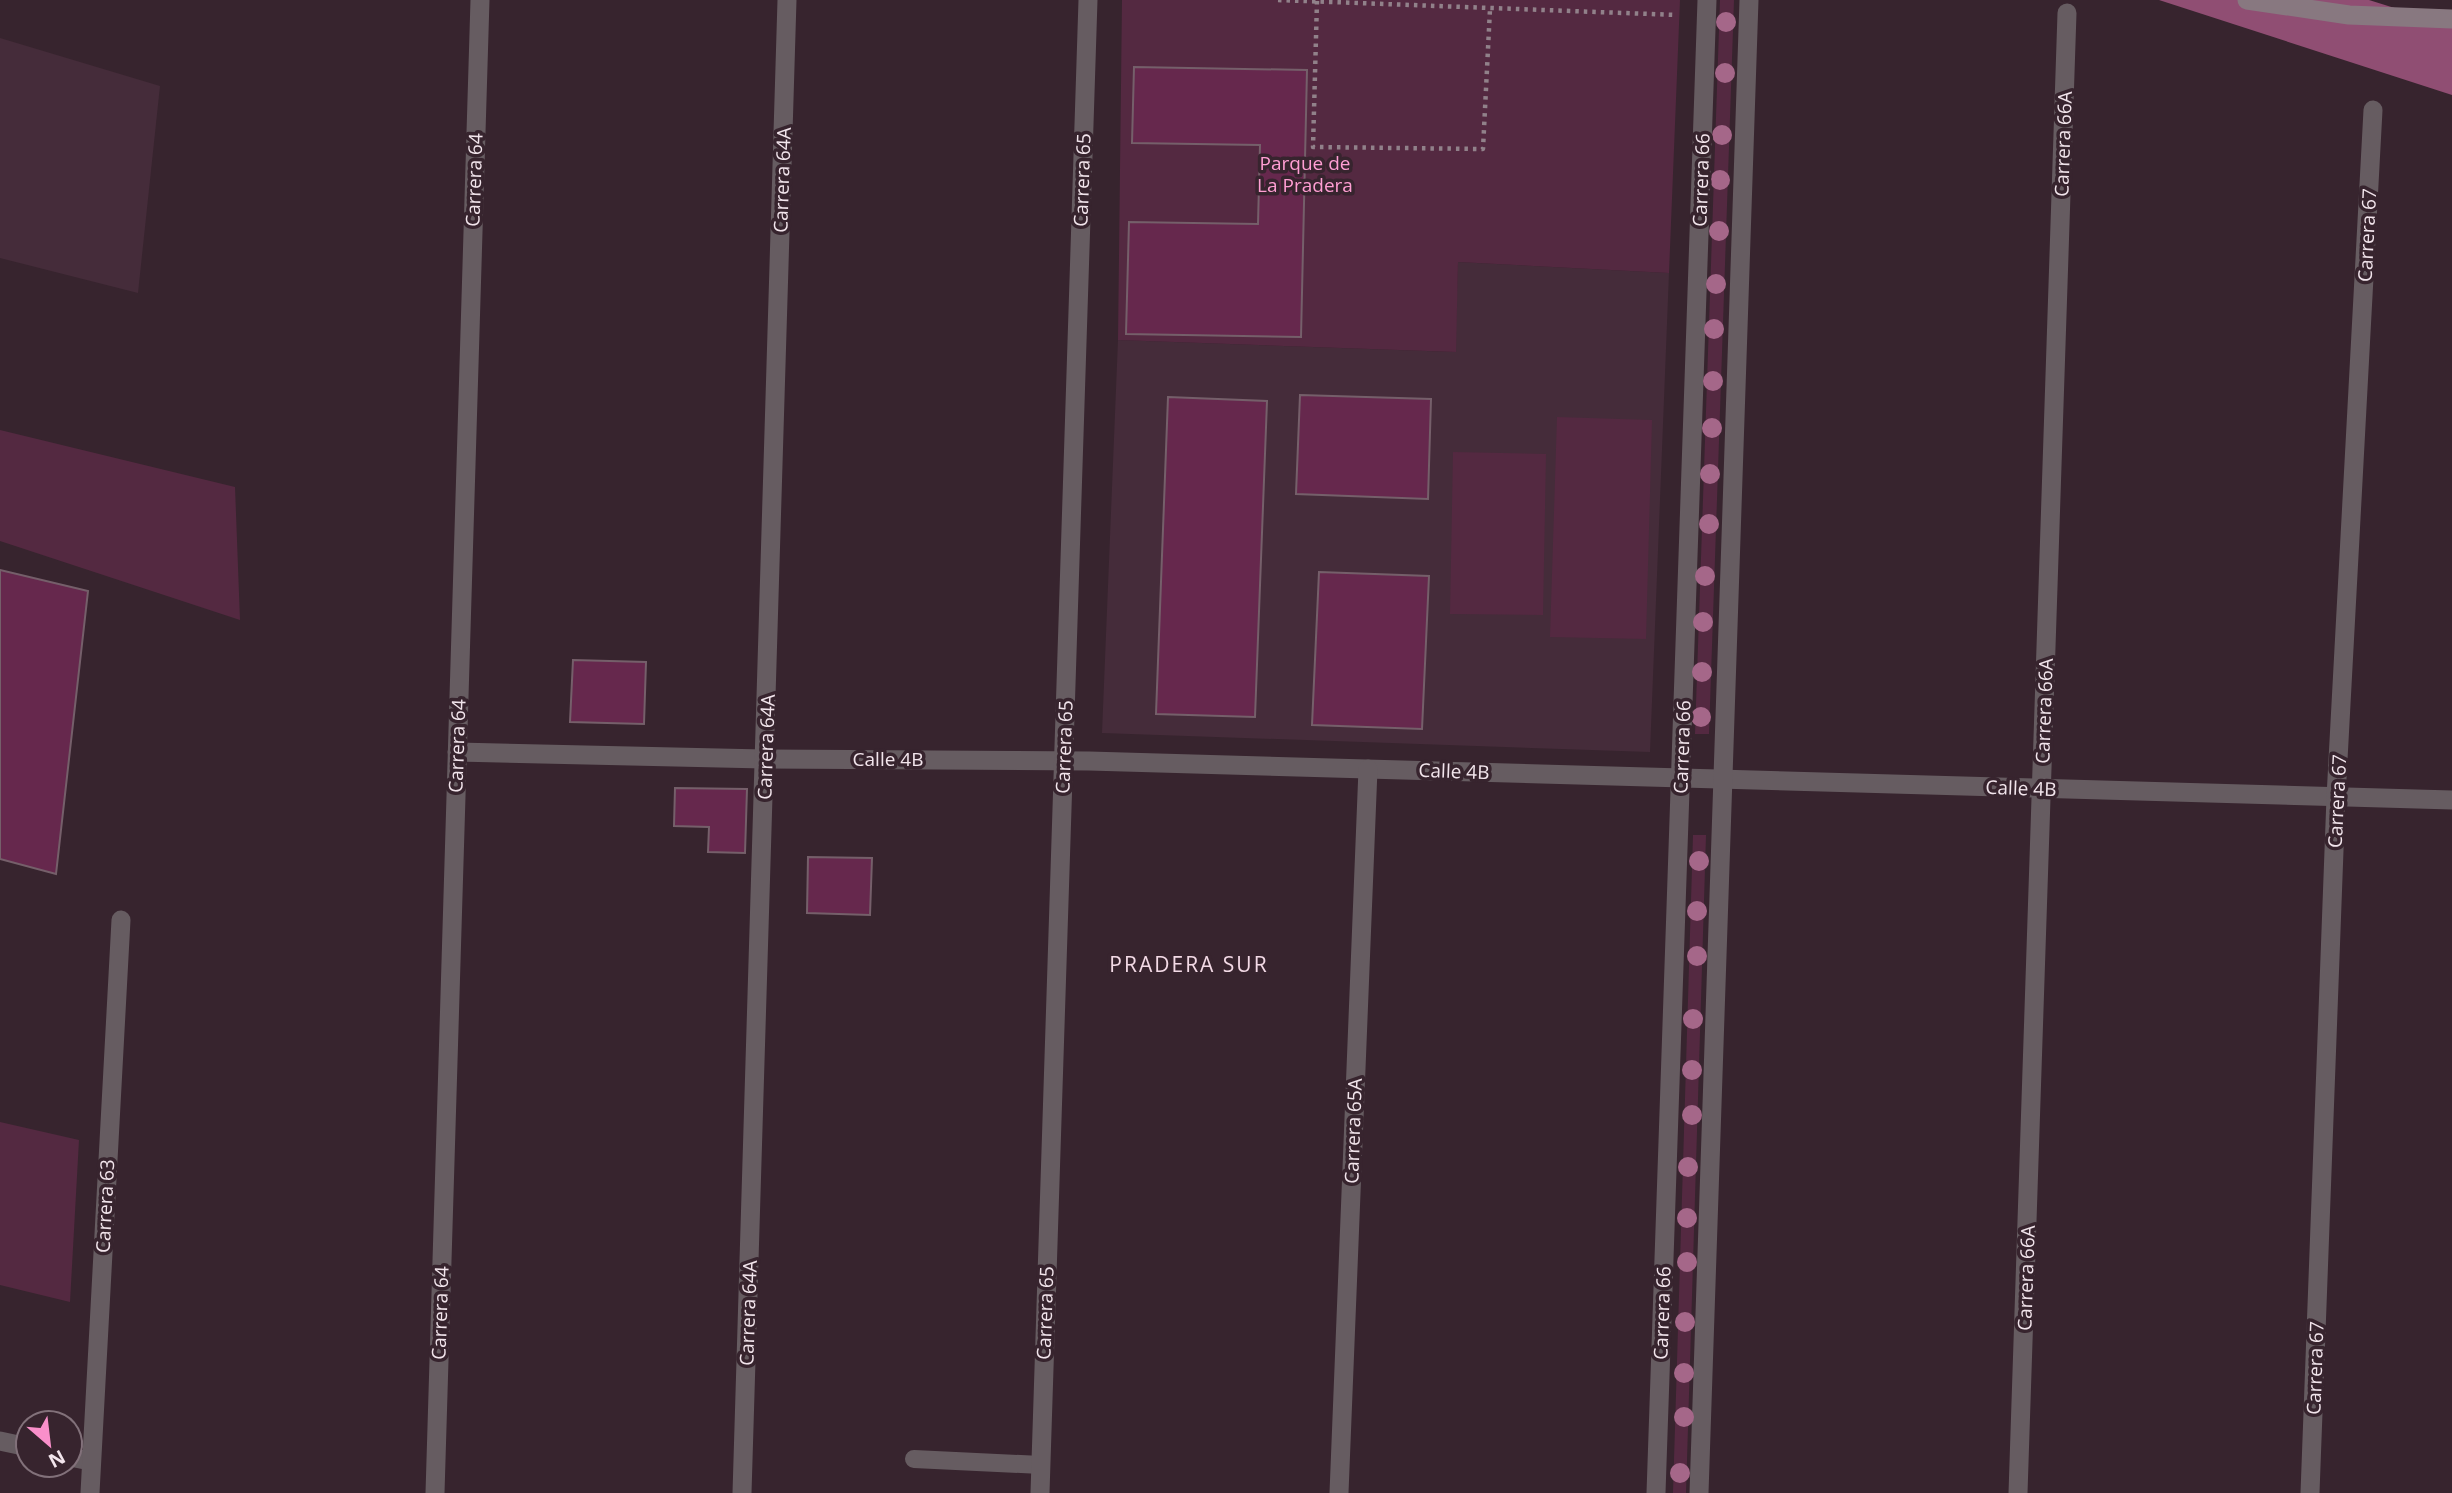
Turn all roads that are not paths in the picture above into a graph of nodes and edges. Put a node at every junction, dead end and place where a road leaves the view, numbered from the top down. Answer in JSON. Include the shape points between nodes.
{"nodes":[{"id":1,"x":480,"y":0,"type":"edge"},
{"id":2,"x":787,"y":0,"type":"edge"},
{"id":3,"x":1088,"y":0,"type":"edge"},
{"id":4,"x":1707,"y":0,"type":"edge"},
{"id":5,"x":1749,"y":0,"type":"edge"},
{"id":6,"x":2247,"y":0,"type":"edge"},
{"id":7,"x":2067,"y":13,"type":"dead end"},
{"id":8,"x":2452,"y":19,"type":"edge"},
{"id":9,"x":2373,"y":110,"type":"dead end"},
{"id":10,"x":457,"y":752,"type":"junction"},
{"id":11,"x":766,"y":759,"type":"junction"},
{"id":12,"x":1063,"y":761,"type":"junction"},
{"id":13,"x":1367,"y":769,"type":"junction"},
{"id":14,"x":1681,"y":778,"type":"junction"},
{"id":15,"x":1723,"y":780,"type":"junction"},
{"id":16,"x":2042,"y":788,"type":"junction"},
{"id":17,"x":2336,"y":797,"type":"junction"},
{"id":18,"x":2452,"y":800,"type":"edge"},
{"id":19,"x":121,"y":920,"type":"dead end"},
{"id":20,"x":914,"y":1459,"type":"dead end"},
{"id":21,"x":84,"y":1460,"type":"edge"},
{"id":22,"x":90,"y":1461,"type":"junction"},
{"id":23,"x":1041,"y":1465,"type":"junction"},
{"id":24,"x":90,"y":1493,"type":"edge"},
{"id":25,"x":435,"y":1493,"type":"edge"},
{"id":26,"x":742,"y":1493,"type":"edge"},
{"id":27,"x":1040,"y":1493,"type":"edge"},
{"id":28,"x":1339,"y":1493,"type":"edge"},
{"id":29,"x":1656,"y":1493,"type":"edge"},
{"id":30,"x":1699,"y":1493,"type":"edge"},
{"id":31,"x":2018,"y":1493,"type":"edge"},
{"id":32,"x":2310,"y":1493,"type":"edge"}],
"edges":[{"from":1,"to":10,"type":"street","name":"Carrera 64"},
{"from":2,"to":11,"type":"street","name":"Carrera 64A"},
{"from":3,"to":12,"type":"street","name":"Carrera 65"},
{"from":4,"to":14,"type":"street","name":"Carrera 66"},
{"from":5,"to":15,"type":"street"},
{"from":6,"to":8,"type":"main road","via":[[2349,15]]},
{"from":7,"to":16,"type":"street","name":"Carrera 66A"},
{"from":9,"to":17,"type":"street","name":"Carrera 67"},
{"from":10,"to":11,"type":"street","name":"Calle 4B"},
{"from":10,"to":25,"type":"street","name":"Carrera 64"},
{"from":11,"to":12,"type":"street","name":"Calle 4B"},
{"from":11,"to":26,"type":"street","name":"Carrera 64A"},
{"from":12,"to":13,"type":"street","name":"Calle 4B"},
{"from":12,"to":23,"type":"street","name":"Carrera 65"},
{"from":13,"to":14,"type":"street","name":"Calle 4B"},
{"from":13,"to":28,"type":"street","name":"Carrera 65A"},
{"from":14,"to":15,"type":"street","name":"Calle 4B"},
{"from":14,"to":29,"type":"street","name":"Carrera 66"},
{"from":15,"to":16,"type":"street","name":"Calle 4B"},
{"from":15,"to":30,"type":"street"},
{"from":16,"to":17,"type":"street","name":"Calle 4B"},
{"from":16,"to":31,"type":"street","name":"Carrera 66A"},
{"from":17,"to":18,"type":"street","name":"Calle 4B"},
{"from":17,"to":32,"type":"street","name":"Carrera 67"},
{"from":19,"to":22,"type":"street","name":"Carrera 63"},
{"from":20,"to":23,"type":"lane"},
{"from":21,"to":22,"type":"street"},
{"from":22,"to":24,"type":"street","name":"Carrera 63"},
{"from":23,"to":27,"type":"street","name":"Carrera 65"}]}
